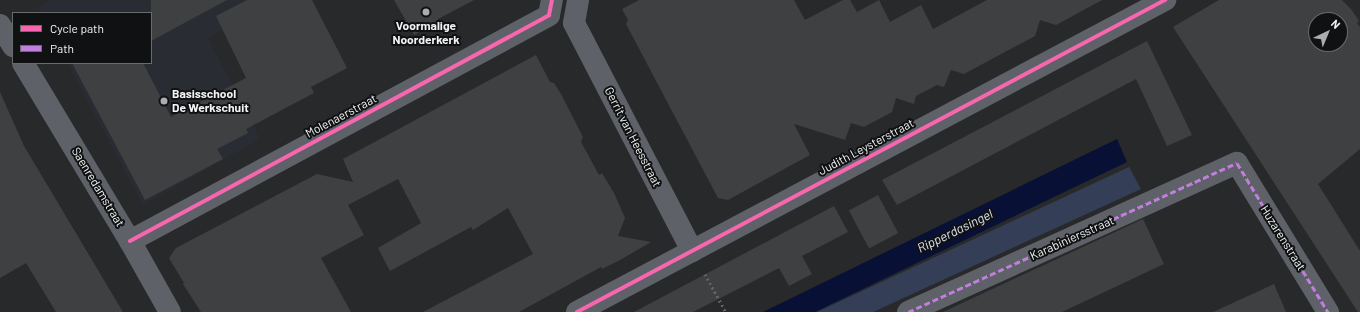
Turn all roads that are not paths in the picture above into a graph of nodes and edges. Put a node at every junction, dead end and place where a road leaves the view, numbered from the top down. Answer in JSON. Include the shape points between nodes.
{"nodes":[{"id":1,"x":578,"y":0,"type":"edge"},
{"id":2,"x":1165,"y":0,"type":"edge"},
{"id":3,"x":550,"y":8,"type":"edge"},
{"id":4,"x":574,"y":23,"type":"junction"},
{"id":5,"x":0,"y":25,"type":"edge"},
{"id":6,"x":12,"y":44,"type":"edge"},
{"id":7,"x":24,"y":64,"type":"edge"},
{"id":8,"x":1237,"y":163,"type":"joint"},
{"id":9,"x":130,"y":241,"type":"junction"},
{"id":10,"x":692,"y":251,"type":"junction"},
{"id":11,"x":170,"y":312,"type":"edge"},
{"id":12,"x":577,"y":312,"type":"edge"},
{"id":13,"x":908,"y":312,"type":"edge"},
{"id":14,"x":1328,"y":312,"type":"edge"}],
"edges":[{"from":1,"to":4,"type":"street"},
{"from":2,"to":10,"type":"street","name":"Judith Leysterstraat"},
{"from":3,"to":4,"type":"street"},
{"from":3,"to":9,"type":"street","name":"Molenaerstraat"},
{"from":4,"to":10,"type":"street","name":"Gerrit van Heesstraat"},
{"from":5,"to":6,"type":"street"},
{"from":7,"to":9,"type":"street","name":"Saenredamstraat"},
{"from":8,"to":13,"type":"street","name":"Karabiniersstraat"},
{"from":8,"to":14,"type":"street","name":"Huzarenstraat"},
{"from":9,"to":11,"type":"street","name":"Saenredamstraat"},
{"from":10,"to":12,"type":"street","name":"Judith Leysterstraat"}]}
